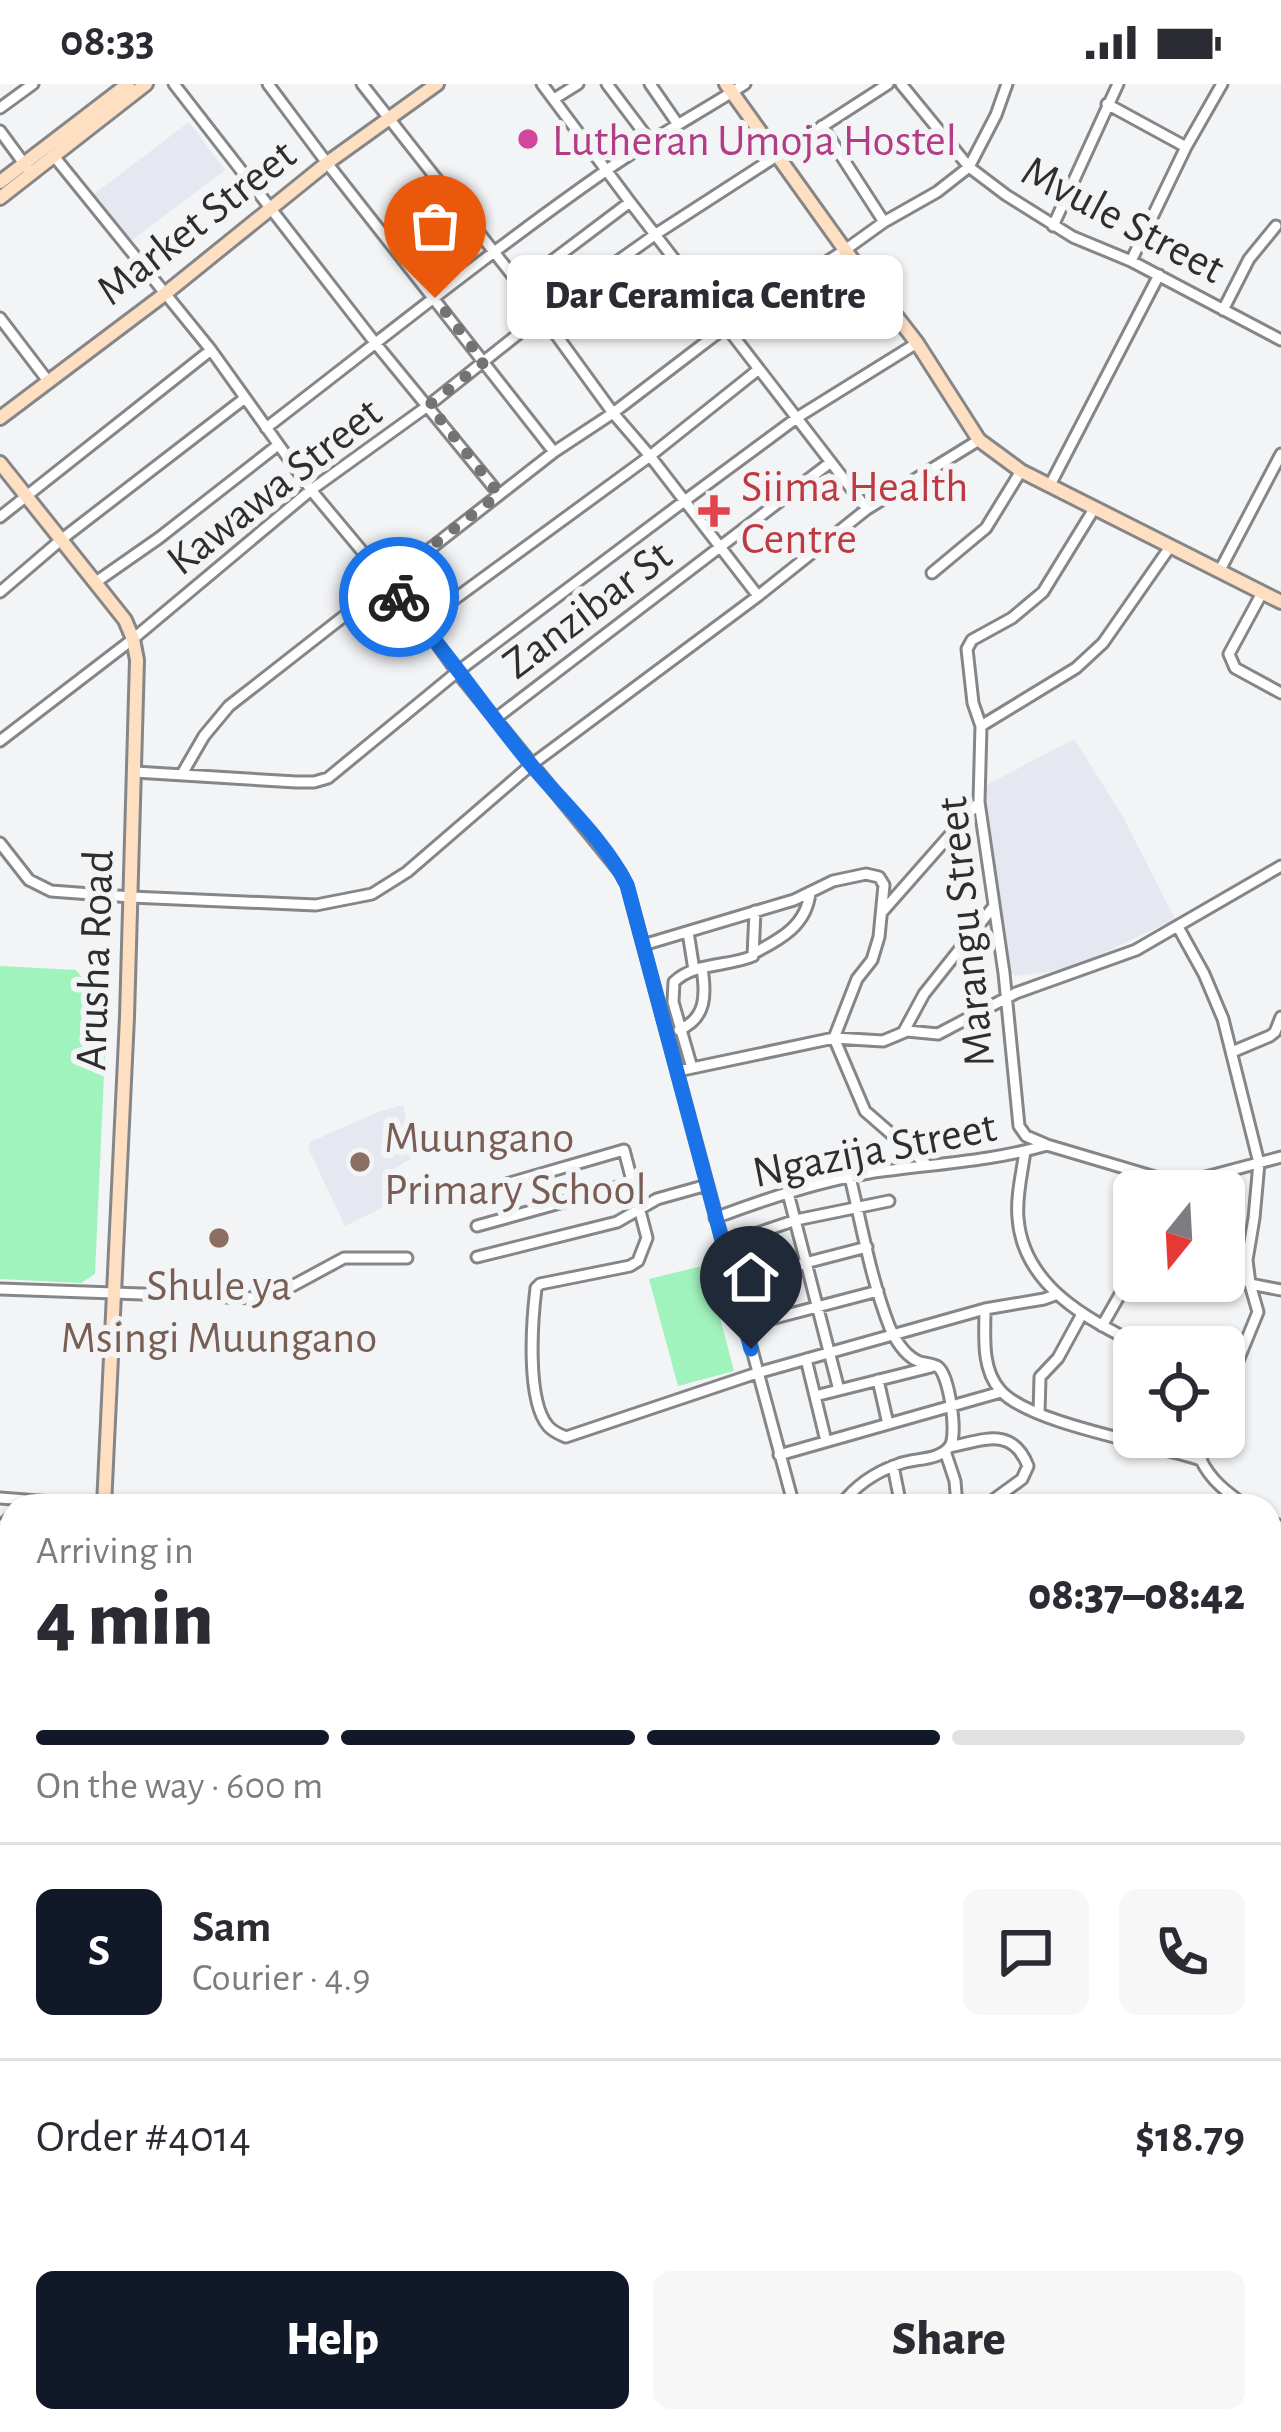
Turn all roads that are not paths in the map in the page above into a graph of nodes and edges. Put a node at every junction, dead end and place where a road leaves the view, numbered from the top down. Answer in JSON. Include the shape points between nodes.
{"nodes":[{"id":1,"x":32,"y":84,"type":"edge"},
{"id":2,"x":128,"y":84,"type":"edge"},
{"id":3,"x":146,"y":84,"type":"edge"},
{"id":4,"x":173,"y":84,"type":"edge"},
{"id":5,"x":268,"y":84,"type":"edge"},
{"id":6,"x":362,"y":84,"type":"edge"},
{"id":7,"x":437,"y":84,"type":"edge"},
{"id":8,"x":542,"y":84,"type":"edge"},
{"id":9,"x":578,"y":84,"type":"edge"},
{"id":10,"x":607,"y":84,"type":"edge"},
{"id":11,"x":650,"y":84,"type":"edge"},
{"id":12,"x":889,"y":84,"type":"edge"},
{"id":13,"x":901,"y":84,"type":"edge"},
{"id":14,"x":1007,"y":84,"type":"edge"},
{"id":15,"x":1118,"y":84,"type":"edge"},
{"id":16,"x":1222,"y":84,"type":"edge"},
{"id":17,"x":734,"y":87,"type":"edge"},
{"id":18,"x":554,"y":99,"type":"junction"},
{"id":19,"x":1107,"y":104,"type":"junction"},
{"id":20,"x":0,"y":108,"type":"edge"},
{"id":21,"x":388,"y":116,"type":"junction"},
{"id":22,"x":677,"y":123,"type":"junction"},
{"id":23,"x":822,"y":127,"type":"junction"},
{"id":24,"x":0,"y":131,"type":"edge"},
{"id":25,"x":650,"y":141,"type":"junction"},
{"id":26,"x":1186,"y":147,"type":"junction"},
{"id":27,"x":50,"y":151,"type":"junction"},
{"id":28,"x":779,"y":154,"type":"junction"},
{"id":29,"x":327,"y":163,"type":"junction"},
{"id":30,"x":969,"y":167,"type":"junction"},
{"id":31,"x":28,"y":168,"type":"junction"},
{"id":32,"x":607,"y":170,"type":"junction"},
{"id":33,"x":0,"y":182,"type":"edge"},
{"id":34,"x":0,"y":198,"type":"edge"},
{"id":35,"x":630,"y":202,"type":"junction"},
{"id":36,"x":270,"y":207,"type":"junction"},
{"id":37,"x":884,"y":222,"type":"junction"},
{"id":38,"x":1053,"y":226,"type":"junction"},
{"id":39,"x":1276,"y":226,"type":"dead end"},
{"id":40,"x":656,"y":234,"type":"junction"},
{"id":41,"x":845,"y":250,"type":"junction"},
{"id":42,"x":494,"y":251,"type":"junction"},
{"id":43,"x":1130,"y":261,"type":"junction"},
{"id":44,"x":1159,"y":275,"type":"junction"},
{"id":45,"x":520,"y":285,"type":"junction"},
{"id":46,"x":166,"y":293,"type":"junction"},
{"id":47,"x":435,"y":298,"type":"junction"},
{"id":48,"x":1223,"y":310,"type":"junction"},
{"id":49,"x":542,"y":315,"type":"junction"},
{"id":50,"x":0,"y":318,"type":"edge"},
{"id":51,"x":727,"y":326,"type":"junction"},
{"id":52,"x":1281,"y":340,"type":"edge"},
{"id":53,"x":376,"y":344,"type":"junction"},
{"id":54,"x":917,"y":344,"type":"junction"},
{"id":55,"x":212,"y":350,"type":"junction"},
{"id":56,"x":484,"y":362,"type":"junction"},
{"id":57,"x":759,"y":369,"type":"junction"},
{"id":58,"x":48,"y":381,"type":"junction"},
{"id":59,"x":244,"y":398,"type":"junction"},
{"id":60,"x":429,"y":405,"type":"junction"},
{"id":61,"x":613,"y":413,"type":"junction"},
{"id":62,"x":0,"y":418,"type":"edge"},
{"id":63,"x":798,"y":418,"type":"junction"},
{"id":64,"x":266,"y":428,"type":"junction"},
{"id":65,"x":976,"y":436,"type":"junction"},
{"id":66,"x":278,"y":445,"type":"junction"},
{"id":67,"x":554,"y":452,"type":"junction"},
{"id":68,"x":1281,"y":454,"type":"edge"},
{"id":69,"x":650,"y":456,"type":"junction"},
{"id":70,"x":831,"y":462,"type":"junction"},
{"id":71,"x":0,"y":463,"type":"edge"},
{"id":72,"x":1021,"y":470,"type":"junction"},
{"id":73,"x":1050,"y":485,"type":"junction"},
{"id":74,"x":311,"y":490,"type":"junction"},
{"id":75,"x":499,"y":494,"type":"junction"},
{"id":76,"x":27,"y":495,"type":"junction"},
{"id":77,"x":683,"y":502,"type":"junction"},
{"id":78,"x":867,"y":509,"type":"junction"},
{"id":79,"x":1094,"y":509,"type":"junction"},
{"id":80,"x":0,"y":517,"type":"edge"},
{"id":81,"x":62,"y":538,"type":"junction"},
{"id":82,"x":720,"y":548,"type":"junction"},
{"id":83,"x":1170,"y":548,"type":"junction"},
{"id":84,"x":1220,"y":570,"type":"junction"},
{"id":85,"x":932,"y":573,"type":"dead end"},
{"id":86,"x":96,"y":582,"type":"junction"},
{"id":87,"x":385,"y":582,"type":"junction"},
{"id":88,"x":0,"y":592,"type":"edge"},
{"id":89,"x":1262,"y":592,"type":"junction"},
{"id":90,"x":758,"y":596,"type":"junction"},
{"id":91,"x":1281,"y":602,"type":"edge"},
{"id":92,"x":422,"y":623,"type":"junction"},
{"id":93,"x":133,"y":639,"type":"junction"},
{"id":94,"x":457,"y":672,"type":"junction"},
{"id":95,"x":1281,"y":693,"type":"edge"},
{"id":96,"x":495,"y":719,"type":"junction"},
{"id":97,"x":981,"y":726,"type":"junction"},
{"id":98,"x":0,"y":741,"type":"edge"},
{"id":99,"x":531,"y":765,"type":"junction"},
{"id":100,"x":135,"y":772,"type":"junction"},
{"id":101,"x":182,"y":774,"type":"junction"},
{"id":102,"x":979,"y":802,"type":"junction"},
{"id":103,"x":0,"y":843,"type":"edge"},
{"id":104,"x":1281,"y":866,"type":"edge"},
{"id":105,"x":810,"y":892,"type":"junction"},
{"id":106,"x":131,"y":897,"type":"junction"},
{"id":107,"x":994,"y":906,"type":"junction"},
{"id":108,"x":755,"y":911,"type":"junction"},
{"id":109,"x":882,"y":912,"type":"junction"},
{"id":110,"x":1178,"y":927,"type":"junction"},
{"id":111,"x":688,"y":932,"type":"junction"},
{"id":112,"x":643,"y":945,"type":"junction"},
{"id":113,"x":754,"y":953,"type":"junction"},
{"id":114,"x":698,"y":969,"type":"junction"},
{"id":115,"x":1004,"y":973,"type":"junction"},
{"id":116,"x":1030,"y":987,"type":"junction"},
{"id":117,"x":1007,"y":998,"type":"junction"},
{"id":118,"x":1281,"y":1017,"type":"edge"},
{"id":119,"x":680,"y":1030,"type":"junction"},
{"id":120,"x":904,"y":1031,"type":"junction"},
{"id":121,"x":834,"y":1038,"type":"junction"},
{"id":122,"x":1232,"y":1052,"type":"junction"},
{"id":123,"x":692,"y":1068,"type":"junction"},
{"id":124,"x":678,"y":1071,"type":"junction"},
{"id":125,"x":1047,"y":1144,"type":"junction"},
{"id":126,"x":1025,"y":1151,"type":"junction"},
{"id":127,"x":1281,"y":1157,"type":"edge"},
{"id":128,"x":1259,"y":1163,"type":"junction"},
{"id":129,"x":927,"y":1166,"type":"junction"},
{"id":130,"x":1126,"y":1169,"type":"joint"},
{"id":131,"x":1130,"y":1170,"type":"edge"},
{"id":132,"x":1232,"y":1170,"type":"edge"},
{"id":133,"x":850,"y":1177,"type":"junction"},
{"id":134,"x":632,"y":1183,"type":"junction"},
{"id":135,"x":706,"y":1185,"type":"junction"},
{"id":136,"x":788,"y":1193,"type":"junction"},
{"id":137,"x":451,"y":1200,"type":"dead end"},
{"id":138,"x":889,"y":1201,"type":"dead end"},
{"id":139,"x":857,"y":1207,"type":"junction"},
{"id":140,"x":638,"y":1210,"type":"junction"},
{"id":141,"x":715,"y":1218,"type":"junction"},
{"id":142,"x":796,"y":1220,"type":"junction"},
{"id":143,"x":477,"y":1226,"type":"dead end"},
{"id":144,"x":722,"y":1245,"type":"junction"},
{"id":145,"x":867,"y":1247,"type":"junction"},
{"id":146,"x":477,"y":1257,"type":"dead end"},
{"id":147,"x":407,"y":1258,"type":"dead end"},
{"id":148,"x":807,"y":1262,"type":"junction"},
{"id":149,"x":1245,"y":1279,"type":"edge"},
{"id":150,"x":732,"y":1282,"type":"junction"},
{"id":151,"x":1250,"y":1284,"type":"junction"},
{"id":152,"x":0,"y":1289,"type":"edge"},
{"id":153,"x":1281,"y":1290,"type":"edge"},
{"id":154,"x":878,"y":1292,"type":"junction"},
{"id":155,"x":113,"y":1293,"type":"junction"},
{"id":156,"x":1055,"y":1295,"type":"junction"},
{"id":157,"x":1116,"y":1302,"type":"edge"},
{"id":158,"x":819,"y":1305,"type":"junction"},
{"id":159,"x":985,"y":1309,"type":"junction"},
{"id":160,"x":1082,"y":1314,"type":"junction"},
{"id":161,"x":744,"y":1326,"type":"junction"},
{"id":162,"x":1102,"y":1326,"type":"junction"},
{"id":163,"x":1113,"y":1332,"type":"edge"},
{"id":164,"x":893,"y":1335,"type":"junction"},
{"id":165,"x":1245,"y":1343,"type":"edge"},
{"id":166,"x":829,"y":1353,"type":"junction"},
{"id":167,"x":806,"y":1359,"type":"junction"},
{"id":168,"x":936,"y":1366,"type":"junction"},
{"id":169,"x":757,"y":1373,"type":"junction"},
{"id":170,"x":878,"y":1381,"type":"junction"},
{"id":171,"x":839,"y":1390,"type":"junction"},
{"id":172,"x":1001,"y":1392,"type":"junction"},
{"id":173,"x":815,"y":1396,"type":"junction"},
{"id":174,"x":952,"y":1406,"type":"junction"},
{"id":175,"x":1039,"y":1413,"type":"junction"},
{"id":176,"x":888,"y":1424,"type":"junction"},
{"id":177,"x":826,"y":1441,"type":"junction"},
{"id":178,"x":947,"y":1449,"type":"junction"},
{"id":179,"x":779,"y":1455,"type":"junction"},
{"id":180,"x":1201,"y":1460,"type":"joint"},
{"id":181,"x":893,"y":1466,"type":"junction"},
{"id":182,"x":106,"y":1494,"type":"edge"},
{"id":183,"x":792,"y":1494,"type":"edge"},
{"id":184,"x":850,"y":1494,"type":"edge"},
{"id":185,"x":899,"y":1494,"type":"edge"},
{"id":186,"x":957,"y":1494,"type":"edge"},
{"id":187,"x":1001,"y":1494,"type":"edge"},
{"id":188,"x":1231,"y":1494,"type":"edge"}],
"edges":[{"from":1,"to":20,"type":"street"},
{"from":2,"to":27,"type":"main road"},
{"from":3,"to":27,"type":"main road"},
{"from":4,"to":36,"type":"street"},
{"from":5,"to":29,"type":"street"},
{"from":6,"to":21,"type":"street"},
{"from":7,"to":21,"type":"main road","name":"Market Street"},
{"from":8,"to":18,"type":"street"},
{"from":9,"to":18,"type":"street"},
{"from":10,"to":25,"type":"street"},
{"from":11,"to":22,"type":"street"},
{"from":12,"to":23,"type":"street","name":"Kawawa Street"},
{"from":13,"to":30,"type":"street","name":"Mvule Street"},
{"from":14,"to":30,"type":"street"},
{"from":15,"to":19,"type":"street"},
{"from":16,"to":26,"type":"street"},
{"from":17,"to":22,"type":"street"},
{"from":17,"to":28,"type":"main road"},
{"from":18,"to":32,"type":"street"},
{"from":19,"to":26,"type":"street"},
{"from":19,"to":38,"type":"street"},
{"from":21,"to":29,"type":"main road","name":"Market Street"},
{"from":21,"to":42,"type":"street"},
{"from":22,"to":25,"type":"street"},
{"from":23,"to":28,"type":"street","name":"Kawawa Street"},
{"from":23,"to":37,"type":"street"},
{"from":24,"to":31,"type":"street"},
{"from":25,"to":32,"type":"street"},
{"from":26,"to":43,"type":"street"},
{"from":27,"to":31,"type":"main road"},
{"from":27,"to":46,"type":"street"},
{"from":28,"to":40,"type":"street","name":"Kawawa Street"},
{"from":28,"to":41,"type":"main road"},
{"from":29,"to":36,"type":"main road","name":"Market Street"},
{"from":29,"to":47,"type":"street"},
{"from":30,"to":37,"type":"street"},
{"from":30,"to":38,"type":"street","name":"Mvule Street"},
{"from":31,"to":33,"type":"main road"},
{"from":31,"to":34,"type":"main road"},
{"from":32,"to":35,"type":"street"},
{"from":32,"to":42,"type":"street"},
{"from":35,"to":40,"type":"street"},
{"from":35,"to":45,"type":"street"},
{"from":36,"to":46,"type":"main road","name":"Market Street"},
{"from":36,"to":53,"type":"street"},
{"from":37,"to":41,"type":"street"},
{"from":38,"to":43,"type":"street","name":"Mvule Street"},
{"from":39,"to":48,"type":"street"},
{"from":40,"to":49,"type":"street","name":"Kawawa Street"},
{"from":40,"to":51,"type":"street"},
{"from":41,"to":51,"type":"street"},
{"from":41,"to":54,"type":"main road"},
{"from":42,"to":45,"type":"street"},
{"from":42,"to":47,"type":"street"},
{"from":43,"to":44,"type":"street","name":"Mvule Street"},
{"from":44,"to":48,"type":"street","name":"Mvule Street"},
{"from":44,"to":73,"type":"street"},
{"from":45,"to":49,"type":"street"},
{"from":46,"to":55,"type":"street"},
{"from":46,"to":58,"type":"main road","name":"Market Street"},
{"from":47,"to":53,"type":"street"},
{"from":47,"to":56,"type":"street"},
{"from":48,"to":52,"type":"street","name":"Mvule Street"},
{"from":49,"to":56,"type":"street","name":"Kawawa Street"},
{"from":49,"to":61,"type":"street"},
{"from":50,"to":58,"type":"street"},
{"from":51,"to":57,"type":"street"},
{"from":51,"to":61,"type":"street"},
{"from":53,"to":60,"type":"street"},
{"from":53,"to":64,"type":"street"},
{"from":54,"to":63,"type":"street"},
{"from":54,"to":65,"type":"main road"},
{"from":55,"to":59,"type":"street"},
{"from":55,"to":76,"type":"street"},
{"from":56,"to":60,"type":"street","name":"Kawawa Street"},
{"from":56,"to":67,"type":"street"},
{"from":57,"to":63,"type":"street"},
{"from":57,"to":69,"type":"street"},
{"from":58,"to":62,"type":"main road","name":"Market Street"},
{"from":59,"to":64,"type":"street"},
{"from":59,"to":81,"type":"street"},
{"from":60,"to":74,"type":"street","name":"Kawawa Street"},
{"from":60,"to":75,"type":"street"},
{"from":61,"to":67,"type":"street"},
{"from":61,"to":69,"type":"street"},
{"from":63,"to":70,"type":"street"},
{"from":63,"to":77,"type":"street"},
{"from":64,"to":66,"type":"street"},
{"from":65,"to":72,"type":"main road"},
{"from":65,"to":78,"type":"street"},
{"from":66,"to":74,"type":"street"},
{"from":66,"to":86,"type":"street"},
{"from":67,"to":75,"type":"street"},
{"from":68,"to":84,"type":"street"},
{"from":69,"to":77,"type":"street"},
{"from":69,"to":92,"type":"street"},
{"from":70,"to":78,"type":"street"},
{"from":70,"to":82,"type":"street","name":"Zanzibar St"},
{"from":71,"to":76,"type":"main road","name":"Arusha Road"},
{"from":72,"to":73,"type":"main road"},
{"from":72,"to":85,"type":"street","via":[[986,528]]},
{"from":73,"to":79,"type":"main road"},
{"from":74,"to":87,"type":"street"},
{"from":74,"to":93,"type":"street","name":"Kawawa Street"},
{"from":75,"to":87,"type":"street"},
{"from":76,"to":80,"type":"street"},
{"from":76,"to":81,"type":"main road","name":"Arusha Road"},
{"from":77,"to":82,"type":"street"},
{"from":77,"to":94,"type":"street"},
{"from":78,"to":90,"type":"street"},
{"from":79,"to":83,"type":"main road"},
{"from":79,"to":97,"type":"street","name":"Marangu Street","via":[[1037,599],[968,645]]},
{"from":81,"to":86,"type":"main road","name":"Arusha Road"},
{"from":81,"to":88,"type":"street"},
{"from":82,"to":90,"type":"street"},
{"from":82,"to":96,"type":"street","name":"Zanzibar St"},
{"from":83,"to":84,"type":"main road"},
{"from":83,"to":97,"type":"street","via":[[1091,655]]},
{"from":84,"to":89,"type":"main road"},
{"from":86,"to":93,"type":"main road","name":"Arusha Road"},
{"from":87,"to":92,"type":"street"},
{"from":87,"to":101,"type":"street","via":[[220,714]]},
{"from":89,"to":91,"type":"main road"},
{"from":89,"to":95,"type":"street","via":[[1230,662]]},
{"from":90,"to":99,"type":"street"},
{"from":92,"to":94,"type":"street"},
{"from":93,"to":98,"type":"street","name":"Kawawa Street"},
{"from":93,"to":100,"type":"main road","name":"Arusha Road"},
{"from":94,"to":96,"type":"street"},
{"from":94,"to":101,"type":"street","via":[[328,778]]},
{"from":96,"to":99,"type":"street"},
{"from":97,"to":102,"type":"street","name":"Marangu Street"},
{"from":99,"to":106,"type":"street","via":[[372,894],[316,905]]},
{"from":99,"to":112,"type":"street","via":[[627,885]]},
{"from":100,"to":101,"type":"street"},
{"from":100,"to":106,"type":"main road","name":"Arusha Road"},
{"from":102,"to":107,"type":"street","name":"Marangu Street"},
{"from":102,"to":109,"type":"street"},
{"from":103,"to":106,"type":"street","via":[[41,888]]},
{"from":104,"to":110,"type":"street"},
{"from":105,"to":108,"type":"street"},
{"from":105,"to":109,"type":"street","via":[[873,874],[884,885]]},
{"from":105,"to":113,"type":"street","via":[[801,921]]},
{"from":106,"to":155,"type":"main road","name":"Arusha Road"},
{"from":107,"to":115,"type":"street","name":"Marangu Street"},
{"from":107,"to":120,"type":"street"},
{"from":108,"to":111,"type":"street"},
{"from":108,"to":113,"type":"street"},
{"from":109,"to":121,"type":"street","via":[[874,956]]},
{"from":110,"to":116,"type":"street"},
{"from":110,"to":122,"type":"street"},
{"from":111,"to":112,"type":"street"},
{"from":111,"to":114,"type":"street"},
{"from":112,"to":124,"type":"street"},
{"from":113,"to":114,"type":"street"},
{"from":114,"to":119,"type":"street","via":[[704,1005]]},
{"from":114,"to":119,"type":"street","via":[[671,988]]},
{"from":115,"to":116,"type":"street"},
{"from":115,"to":117,"type":"street","name":"Marangu Street"},
{"from":116,"to":117,"type":"street"},
{"from":117,"to":120,"type":"street","via":[[938,1034]]},
{"from":117,"to":125,"type":"street","name":"Marangu Street","via":[[1019,1126]]},
{"from":118,"to":122,"type":"street","via":[[1270,1036]]},
{"from":119,"to":123,"type":"street"},
{"from":120,"to":121,"type":"street","via":[[883,1041]]},
{"from":121,"to":123,"type":"street"},
{"from":121,"to":129,"type":"street","via":[[865,1111]]},
{"from":122,"to":128,"type":"street"},
{"from":123,"to":124,"type":"street"},
{"from":124,"to":135,"type":"street"},
{"from":125,"to":126,"type":"street","name":"Ngazija Street"},
{"from":125,"to":130,"type":"street"},
{"from":126,"to":129,"type":"street","name":"Ngazija Street"},
{"from":126,"to":156,"type":"street","via":[[1021,1237]]},
{"from":127,"to":128,"type":"street"},
{"from":128,"to":132,"type":"street"},
{"from":128,"to":151,"type":"street"},
{"from":129,"to":133,"type":"street","name":"Ngazija Street"},
{"from":130,"to":131,"type":"street"},
{"from":133,"to":136,"type":"street","name":"Ngazija Street"},
{"from":133,"to":139,"type":"street"},
{"from":134,"to":137,"type":"street","via":[[624,1150]]},
{"from":134,"to":140,"type":"street"},
{"from":134,"to":143,"type":"street"},
{"from":135,"to":140,"type":"street"},
{"from":135,"to":141,"type":"street"},
{"from":136,"to":141,"type":"street","name":"Ngazija Street"},
{"from":136,"to":142,"type":"street"},
{"from":138,"to":139,"type":"street"},
{"from":139,"to":142,"type":"street"},
{"from":139,"to":145,"type":"street"},
{"from":140,"to":146,"type":"street"},
{"from":140,"to":169,"type":"street","via":[[647,1238],[638,1261],[536,1288],[531,1364],[549,1427],[577,1435]]},
{"from":141,"to":144,"type":"street"},
{"from":142,"to":144,"type":"street"},
{"from":142,"to":148,"type":"street"},
{"from":144,"to":150,"type":"street"},
{"from":145,"to":148,"type":"street"},
{"from":145,"to":154,"type":"street"},
{"from":147,"to":155,"type":"street","via":[[344,1258],[256,1298]]},
{"from":148,"to":150,"type":"street"},
{"from":148,"to":158,"type":"street"},
{"from":149,"to":151,"type":"street"},
{"from":150,"to":161,"type":"street"},
{"from":151,"to":153,"type":"street"},
{"from":151,"to":165,"type":"street","via":[[1258,1312]]},
{"from":152,"to":155,"type":"street"},
{"from":154,"to":158,"type":"street"},
{"from":154,"to":164,"type":"street"},
{"from":155,"to":182,"type":"main road","name":"Arusha Road"},
{"from":156,"to":159,"type":"street"},
{"from":156,"to":160,"type":"street"},
{"from":157,"to":162,"type":"street"},
{"from":158,"to":161,"type":"street"},
{"from":158,"to":166,"type":"street"},
{"from":159,"to":164,"type":"street"},
{"from":159,"to":172,"type":"street","via":[[987,1364]]},
{"from":160,"to":162,"type":"street"},
{"from":160,"to":175,"type":"street","via":[[1040,1378]]},
{"from":161,"to":169,"type":"street"},
{"from":162,"to":163,"type":"street"},
{"from":164,"to":166,"type":"street"},
{"from":164,"to":168,"type":"street","via":[[914,1360]]},
{"from":166,"to":167,"type":"street"},
{"from":166,"to":171,"type":"street"},
{"from":167,"to":169,"type":"street"},
{"from":167,"to":173,"type":"street"},
{"from":168,"to":170,"type":"street"},
{"from":168,"to":174,"type":"street"},
{"from":169,"to":179,"type":"street"},
{"from":170,"to":171,"type":"street"},
{"from":170,"to":176,"type":"street"},
{"from":171,"to":173,"type":"street"},
{"from":172,"to":174,"type":"street"},
{"from":172,"to":175,"type":"street"},
{"from":173,"to":177,"type":"street"},
{"from":174,"to":176,"type":"street"},
{"from":174,"to":178,"type":"street"},
{"from":175,"to":180,"type":"street"},
{"from":176,"to":177,"type":"street"},
{"from":177,"to":179,"type":"street"},
{"from":178,"to":181,"type":"street"},
{"from":178,"to":186,"type":"street"},
{"from":178,"to":187,"type":"street","via":[[1010,1441],[1028,1466]]},
{"from":179,"to":183,"type":"street"},
{"from":180,"to":188,"type":"street"},
{"from":181,"to":184,"type":"street"},
{"from":181,"to":185,"type":"street"}]}
